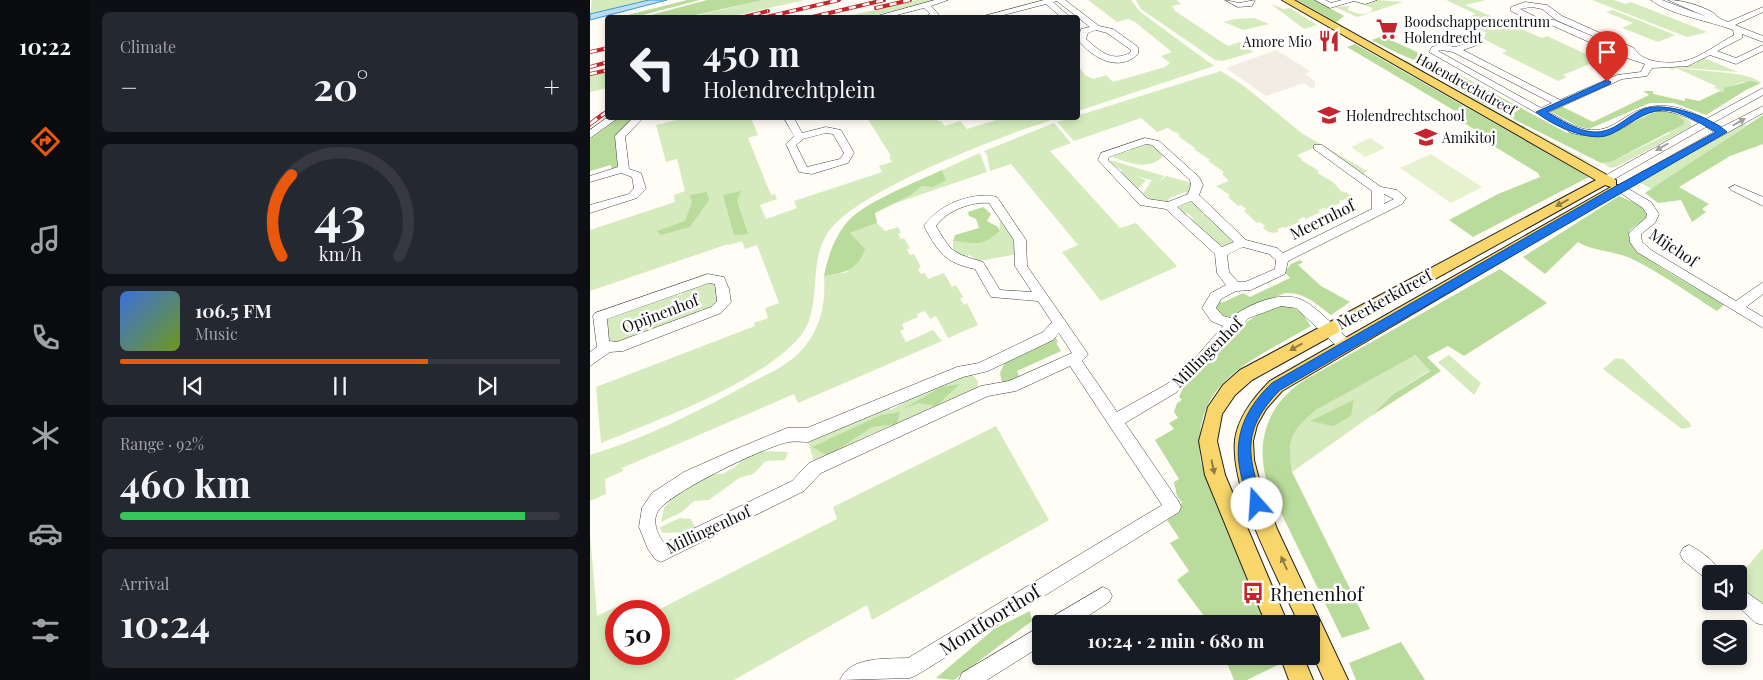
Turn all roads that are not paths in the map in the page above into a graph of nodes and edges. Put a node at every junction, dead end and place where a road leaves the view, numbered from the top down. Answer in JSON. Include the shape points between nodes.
{"nodes":[{"id":1,"x":944,"y":0,"type":"edge"},
{"id":2,"x":1060,"y":0,"type":"edge"},
{"id":3,"x":1229,"y":0,"type":"edge"},
{"id":4,"x":1251,"y":0,"type":"edge"},
{"id":5,"x":1287,"y":0,"type":"edge"},
{"id":6,"x":1319,"y":0,"type":"edge"},
{"id":7,"x":1350,"y":0,"type":"edge"},
{"id":8,"x":1357,"y":0,"type":"edge"},
{"id":9,"x":1373,"y":0,"type":"edge"},
{"id":10,"x":1656,"y":0,"type":"edge"},
{"id":11,"x":1672,"y":0,"type":"edge"},
{"id":12,"x":1051,"y":1,"type":"edge"},
{"id":13,"x":926,"y":5,"type":"junction"},
{"id":14,"x":1763,"y":10,"type":"edge"},
{"id":15,"x":886,"y":15,"type":"edge"},
{"id":16,"x":936,"y":15,"type":"edge"},
{"id":17,"x":991,"y":15,"type":"edge"},
{"id":18,"x":1063,"y":15,"type":"edge"},
{"id":19,"x":1079,"y":15,"type":"edge"},
{"id":20,"x":1080,"y":16,"type":"edge"},
{"id":21,"x":1712,"y":19,"type":"junction"},
{"id":22,"x":1733,"y":27,"type":"junction"},
{"id":23,"x":1096,"y":28,"type":"junction"},
{"id":24,"x":1080,"y":29,"type":"edge"},
{"id":25,"x":1763,"y":39,"type":"edge"},
{"id":26,"x":1480,"y":41,"type":"dead end"},
{"id":27,"x":1361,"y":42,"type":"joint"},
{"id":28,"x":1763,"y":48,"type":"edge"},
{"id":29,"x":1456,"y":50,"type":"junction"},
{"id":30,"x":1712,"y":51,"type":"junction"},
{"id":31,"x":1633,"y":55,"type":"junction"},
{"id":32,"x":1656,"y":65,"type":"junction"},
{"id":33,"x":1763,"y":91,"type":"edge"},
{"id":34,"x":1559,"y":103,"type":"junction"},
{"id":35,"x":1763,"y":109,"type":"edge"},
{"id":36,"x":1540,"y":112,"type":"junction"},
{"id":37,"x":610,"y":120,"type":"edge"},
{"id":38,"x":636,"y":120,"type":"edge"},
{"id":39,"x":790,"y":120,"type":"edge"},
{"id":40,"x":1704,"y":123,"type":"junction"},
{"id":41,"x":1723,"y":132,"type":"junction"},
{"id":42,"x":590,"y":135,"type":"edge"},
{"id":43,"x":799,"y":137,"type":"junction"},
{"id":44,"x":1318,"y":147,"type":"dead end"},
{"id":45,"x":624,"y":169,"type":"junction"},
{"id":46,"x":590,"y":179,"type":"edge"},
{"id":47,"x":1612,"y":184,"type":"junction"},
{"id":48,"x":1736,"y":188,"type":"dead end"},
{"id":49,"x":1378,"y":190,"type":"junction"},
{"id":50,"x":1193,"y":196,"type":"junction"},
{"id":51,"x":1763,"y":202,"type":"edge"},
{"id":52,"x":597,"y":205,"type":"edge"},
{"id":53,"x":1169,"y":206,"type":"junction"},
{"id":54,"x":1378,"y":211,"type":"junction"},
{"id":55,"x":1242,"y":243,"type":"junction"},
{"id":56,"x":1221,"y":253,"type":"junction"},
{"id":57,"x":1282,"y":259,"type":"junction"},
{"id":58,"x":1234,"y":286,"type":"junction"},
{"id":59,"x":1763,"y":287,"type":"edge"},
{"id":60,"x":1043,"y":297,"type":"junction"},
{"id":61,"x":1737,"y":307,"type":"junction"},
{"id":62,"x":595,"y":317,"type":"edge"},
{"id":63,"x":1059,"y":323,"type":"junction"},
{"id":64,"x":1234,"y":323,"type":"junction"},
{"id":65,"x":1763,"y":323,"type":"edge"},
{"id":66,"x":1328,"y":330,"type":"junction"},
{"id":67,"x":1346,"y":346,"type":"junction"},
{"id":68,"x":605,"y":348,"type":"junction"},
{"id":69,"x":1073,"y":359,"type":"junction"},
{"id":70,"x":590,"y":360,"type":"edge"},
{"id":71,"x":1116,"y":420,"type":"junction"},
{"id":72,"x":1689,"y":554,"type":"dead end"},
{"id":73,"x":1702,"y":565,"type":"edge"},
{"id":74,"x":1103,"y":596,"type":"dead end"},
{"id":75,"x":1747,"y":603,"type":"edge"},
{"id":76,"x":1073,"y":615,"type":"edge"},
{"id":77,"x":1273,"y":615,"type":"edge"},
{"id":78,"x":1307,"y":615,"type":"edge"},
{"id":79,"x":1763,"y":616,"type":"edge"},
{"id":80,"x":1032,"y":641,"type":"edge"},
{"id":81,"x":1320,"y":644,"type":"edge"},
{"id":82,"x":1295,"y":665,"type":"edge"},
{"id":83,"x":850,"y":680,"type":"edge"},
{"id":84,"x":969,"y":680,"type":"edge"},
{"id":85,"x":1301,"y":680,"type":"edge"},
{"id":86,"x":1336,"y":680,"type":"edge"}],
"edges":[{"from":1,"to":13,"type":"street"},
{"from":2,"to":19,"type":"street"},
{"from":3,"to":4,"type":"street","via":[[1242,5],[1249,4]]},
{"from":5,"to":27,"type":"main road","name":"Holendrechtdreef"},
{"from":6,"to":7,"type":"street","via":[[1330,6]]},
{"from":8,"to":9,"type":"street"},
{"from":10,"to":21,"type":"street"},
{"from":11,"to":21,"type":"street","via":[[1709,14]]},
{"from":12,"to":17,"type":"street"},
{"from":12,"to":18,"type":"street"},
{"from":13,"to":15,"type":"street"},
{"from":13,"to":16,"type":"street"},
{"from":14,"to":22,"type":"street"},
{"from":20,"to":23,"type":"street"},
{"from":21,"to":22,"type":"street"},
{"from":22,"to":25,"type":"street"},
{"from":22,"to":30,"type":"street","via":[[1739,36]]},
{"from":23,"to":24,"type":"street"},
{"from":23,"to":24,"type":"street","via":[[1112,32],[1135,49],[1134,54],[1116,60],[1103,58],[1082,40]]},
{"from":26,"to":29,"type":"street"},
{"from":27,"to":47,"type":"main road","name":"Holendrechtdreef"},
{"from":28,"to":30,"type":"street","via":[[1736,61]]},
{"from":29,"to":34,"type":"street"},
{"from":29,"to":36,"type":"street","via":[[1441,47],[1433,52]]},
{"from":30,"to":32,"type":"street","via":[[1688,63]]},
{"from":31,"to":31,"type":"street","via":[[1631,50],[1559,18],[1555,12],[1537,4],[1526,3],[1514,9]]},
{"from":31,"to":32,"type":"street"},
{"from":32,"to":34,"type":"street","via":[[1647,66],[1644,74],[1620,77]]},
{"from":33,"to":40,"type":"street","name":"Meerkerkdreef"},
{"from":34,"to":36,"type":"street"},
{"from":41,"to":35,"type":"street","name":"Meerkerkdreef","one_way":true},
{"from":36,"to":40,"type":"street","via":[[1576,131],[1590,134],[1606,134],[1647,110],[1659,107]]},
{"from":37,"to":42,"type":"street"},
{"from":38,"to":45,"type":"street","via":[[620,136]]},
{"from":39,"to":43,"type":"street"},
{"from":40,"to":41,"type":"street"},
{"from":40,"to":47,"type":"street","name":"Meerkerkdreef","one_way":true},
{"from":41,"to":47,"type":"street","name":"Meerkerkdreef"},
{"from":43,"to":43,"type":"street","via":[[791,144],[807,172],[848,158],[849,153],[837,132],[832,130]]},
{"from":44,"to":49,"type":"street","name":"Meernhof"},
{"from":45,"to":46,"type":"street"},
{"from":45,"to":52,"type":"street","via":[[639,178],[638,193]]},
{"from":47,"to":61,"type":"street","name":"Mijehof","via":[[1647,206],[1653,214],[1651,220],[1635,233],[1637,245]]},
{"from":47,"to":66,"type":"main road","name":"Meerkerkdreef","one_way":true},
{"from":47,"to":67,"type":"main road","name":"Meerkerkdreef"},
{"from":48,"to":51,"type":"street"},
{"from":49,"to":54,"type":"street","name":"Meernhof"},
{"from":49,"to":54,"type":"street","name":"Meernhof","via":[[1393,192],[1400,198]]},
{"from":50,"to":53,"type":"street"},
{"from":50,"to":53,"type":"street","via":[[1197,185],[1195,179],[1155,143],[1145,141],[1102,157],[1144,202]]},
{"from":50,"to":55,"type":"street","name":"Meernhof"},
{"from":53,"to":56,"type":"street"},
{"from":54,"to":57,"type":"street","name":"Meernhof"},
{"from":55,"to":56,"type":"street"},
{"from":55,"to":57,"type":"street","name":"Meernhof","via":[[1272,251]]},
{"from":56,"to":58,"type":"street","via":[[1223,273]]},
{"from":57,"to":58,"type":"street","name":"Meernhof","via":[[1280,271],[1246,287]]},
{"from":58,"to":64,"type":"street","name":"Meernhof","via":[[1216,296],[1209,308],[1217,320]]},
{"from":59,"to":61,"type":"street"},
{"from":60,"to":60,"type":"street","via":[[996,294],[979,265],[946,254],[930,226],[933,219],[978,200],[993,200],[1020,240],[1022,266]]},
{"from":60,"to":63,"type":"street"},
{"from":61,"to":65,"type":"street","name":"Mijehof"},
{"from":62,"to":68,"type":"street","name":"Opijnenhof"},
{"from":62,"to":68,"type":"street","name":"Opijnenhof","via":[[708,278],[720,280],[723,289],[724,302],[716,310],[618,348]]},
{"from":63,"to":69,"type":"street","via":[[1081,355]]},
{"from":63,"to":69,"type":"street","name":"Millingenhof","via":[[1048,336],[983,367],[962,370],[808,435],[786,435],[667,490],[650,507],[648,530],[652,543],[661,553],[798,486],[815,468],[986,390],[1011,387]]},
{"from":64,"to":66,"type":"street","name":"Millingenhof","via":[[1258,309],[1290,300],[1300,304]]},
{"from":64,"to":71,"type":"street","name":"Millingenhof","via":[[1172,388]]},
{"from":66,"to":67,"type":"street","name":"Millingenhof"},
{"from":66,"to":77,"type":"main road","name":"Meerkerkdreef","one_way":true,"via":[[1246,375],[1229,390],[1214,412],[1208,441],[1218,483]]},
{"from":78,"to":67,"type":"main road","name":"Meerkerkdreef","one_way":true,"via":[[1257,504],[1246,469],[1244,441],[1260,402],[1276,386]]},
{"from":68,"to":70,"type":"street","name":"Opijnenhof"},
{"from":69,"to":71,"type":"street"},
{"from":71,"to":83,"type":"street","name":"Montfoorthof","via":[[1173,507],[910,668],[867,670]]},
{"from":72,"to":73,"type":"street"},
{"from":74,"to":76,"type":"street"},
{"from":75,"to":79,"type":"street"},
{"from":80,"to":84,"type":"street"},
{"from":81,"to":86,"type":"main road","name":"Meerkerkdreef"},
{"from":82,"to":85,"type":"main road"}]}
